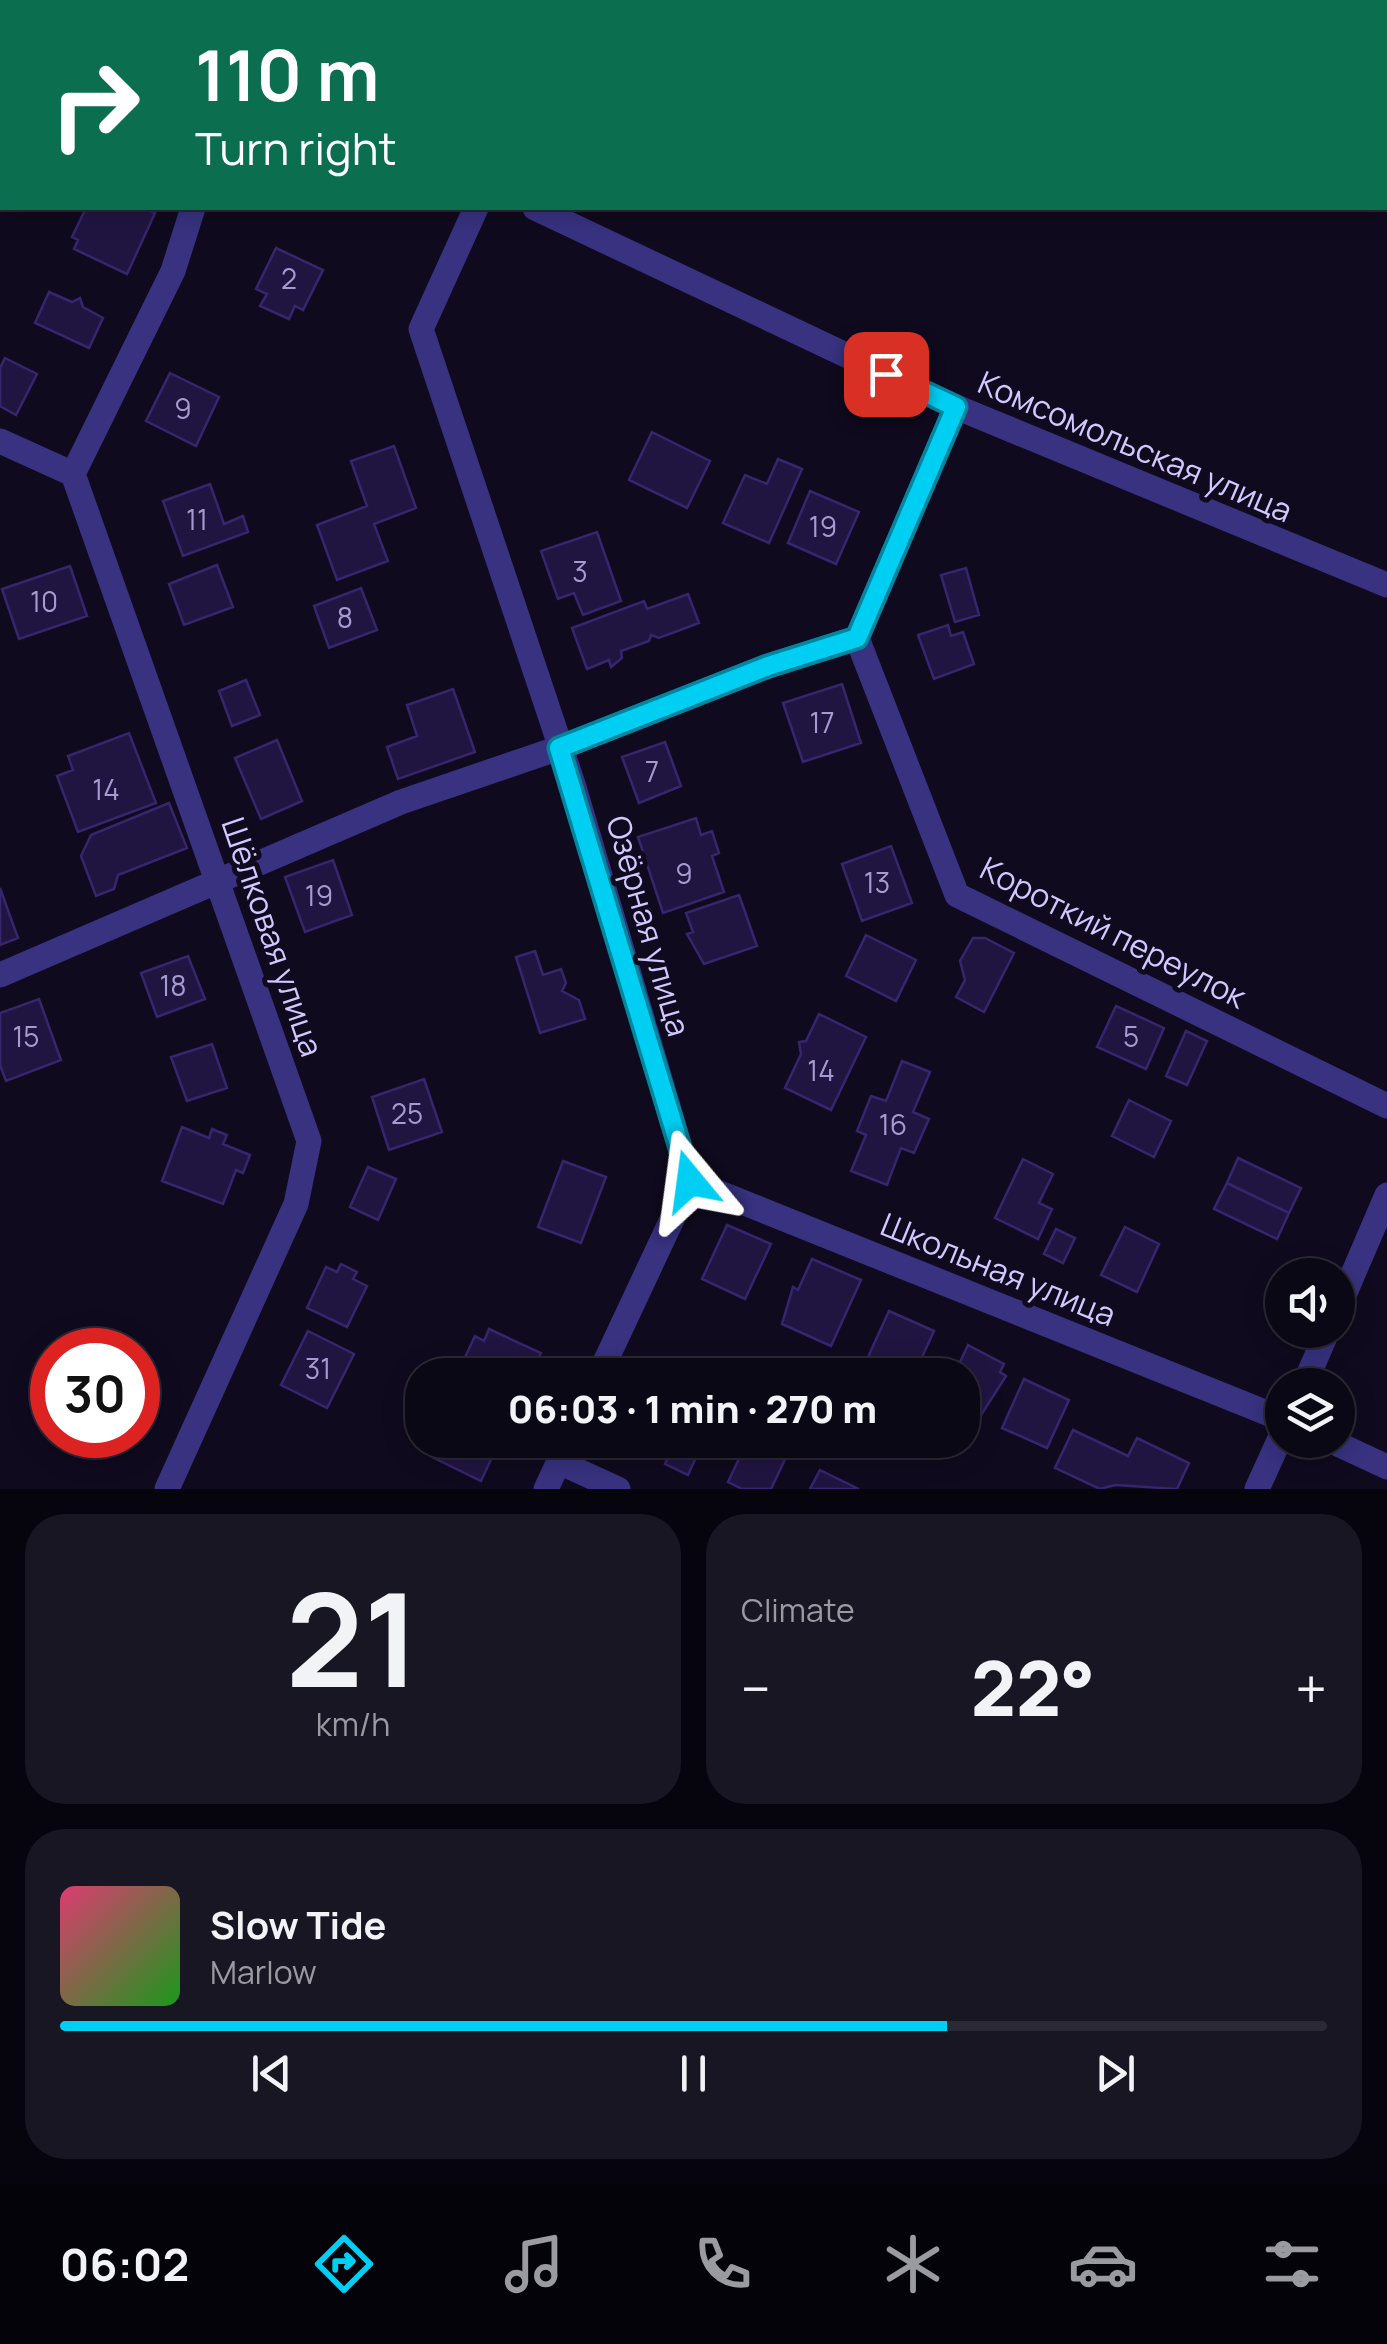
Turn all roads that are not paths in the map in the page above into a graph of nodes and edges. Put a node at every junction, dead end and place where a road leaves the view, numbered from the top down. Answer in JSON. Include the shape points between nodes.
{"nodes":[{"id":1,"x":193,"y":210,"type":"edge"},
{"id":2,"x":475,"y":210,"type":"edge"},
{"id":3,"x":539,"y":210,"type":"edge"},
{"id":4,"x":956,"y":407,"type":"junction"},
{"id":5,"x":0,"y":442,"type":"edge"},
{"id":6,"x":72,"y":474,"type":"junction"},
{"id":7,"x":1387,"y":586,"type":"edge"},
{"id":8,"x":857,"y":638,"type":"junction"},
{"id":9,"x":559,"y":748,"type":"junction"},
{"id":10,"x":218,"y":882,"type":"junction"},
{"id":11,"x":0,"y":976,"type":"edge"},
{"id":12,"x":1387,"y":1106,"type":"edge"},
{"id":13,"x":690,"y":1181,"type":"junction"},
{"id":14,"x":1387,"y":1196,"type":"edge"},
{"id":15,"x":1355,"y":1269,"type":"edge"},
{"id":16,"x":607,"y":1358,"type":"edge"},
{"id":17,"x":1265,"y":1412,"type":"edge"},
{"id":18,"x":1355,"y":1452,"type":"edge"},
{"id":19,"x":561,"y":1458,"type":"edge"},
{"id":20,"x":574,"y":1458,"type":"edge"},
{"id":21,"x":1271,"y":1458,"type":"edge"},
{"id":22,"x":1387,"y":1467,"type":"edge"},
{"id":23,"x":168,"y":1489,"type":"edge"},
{"id":24,"x":546,"y":1489,"type":"edge"},
{"id":25,"x":618,"y":1489,"type":"edge"},
{"id":26,"x":1257,"y":1489,"type":"edge"}],
"edges":[{"from":1,"to":6,"type":"street","via":[[173,272]]},
{"from":2,"to":9,"type":"street","name":"Озёрная улица","via":[[421,329]]},
{"from":3,"to":4,"type":"street","name":"Комсомольская улица"},
{"from":4,"to":7,"type":"street","name":"Комсомольская улица"},
{"from":4,"to":8,"type":"street"},
{"from":5,"to":6,"type":"street"},
{"from":6,"to":10,"type":"street","name":"Шёлковая улица"},
{"from":8,"to":9,"type":"street"},
{"from":8,"to":12,"type":"street","name":"Короткий переулок","via":[[957,895]]},
{"from":9,"to":10,"type":"street","via":[[401,802]]},
{"from":9,"to":13,"type":"street","name":"Озёрная улица"},
{"from":10,"to":11,"type":"street"},
{"from":10,"to":23,"type":"street","name":"Шёлковая улица","via":[[309,1141],[296,1204]]},
{"from":13,"to":16,"type":"street"},
{"from":13,"to":17,"type":"street","name":"Школьная улица"},
{"from":14,"to":15,"type":"street"},
{"from":18,"to":22,"type":"street"},
{"from":19,"to":24,"type":"street"},
{"from":20,"to":25,"type":"street"},
{"from":21,"to":26,"type":"street"}]}
